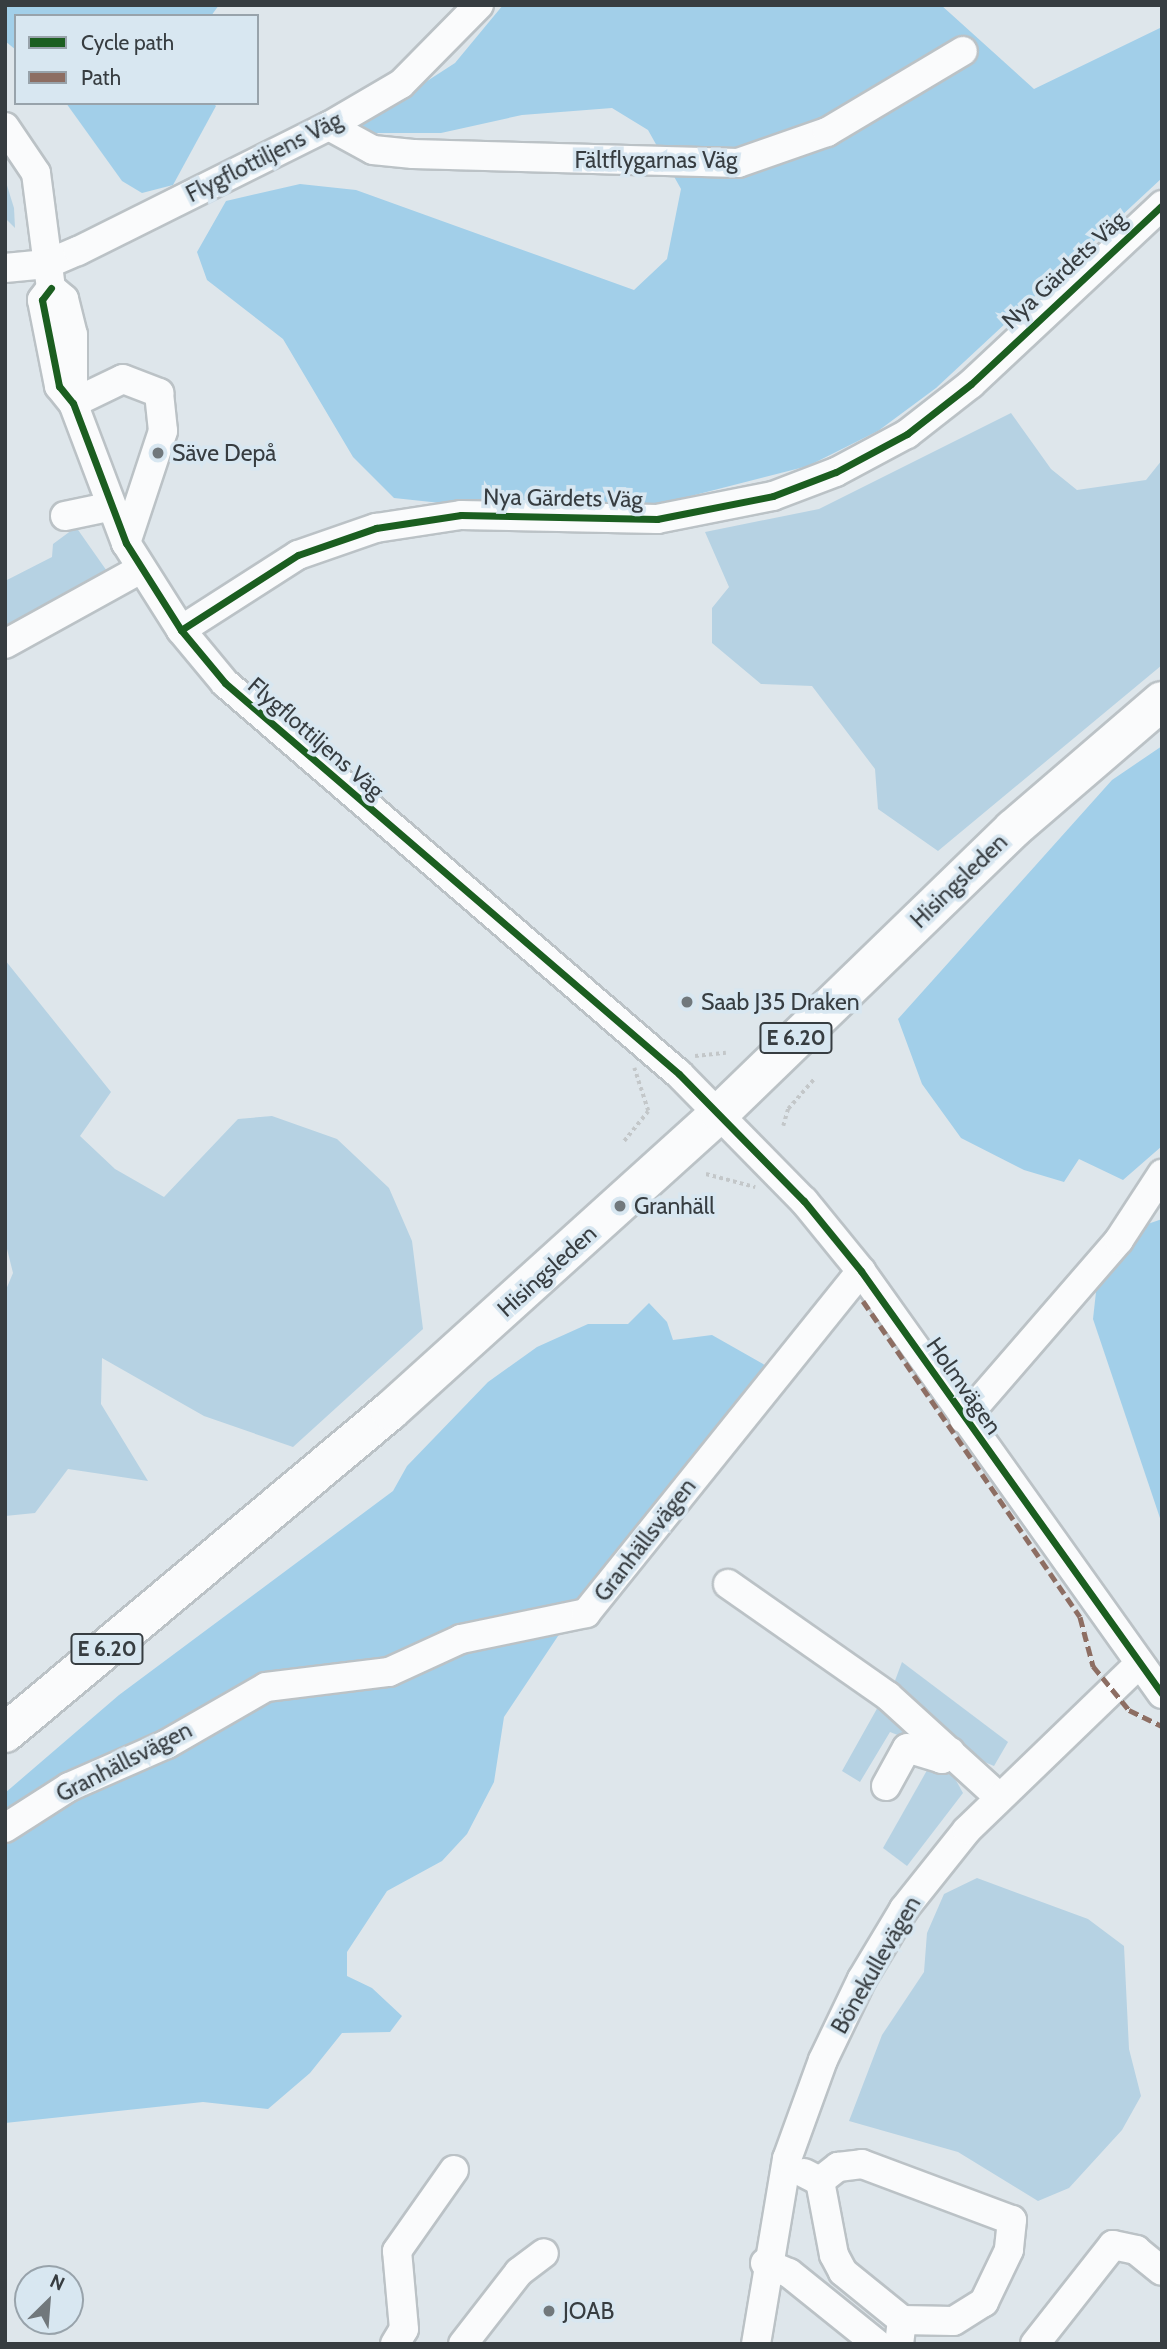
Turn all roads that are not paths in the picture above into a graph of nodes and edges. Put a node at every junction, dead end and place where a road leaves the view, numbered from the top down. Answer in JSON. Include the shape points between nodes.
{"nodes":[{"id":1,"x":479,"y":5,"type":"edge"},
{"id":2,"x":963,"y":51,"type":"dead end"},
{"id":3,"x":329,"y":126,"type":"junction"},
{"id":4,"x":5,"y":127,"type":"edge"},
{"id":5,"x":1162,"y":205,"type":"edge"},
{"id":6,"x":5,"y":268,"type":"edge"},
{"id":7,"x":49,"y":276,"type":"junction"},
{"id":8,"x":73,"y":403,"type":"junction"},
{"id":9,"x":108,"y":507,"type":"junction"},
{"id":10,"x":65,"y":516,"type":"dead end"},
{"id":11,"x":126,"y":543,"type":"junction"},
{"id":12,"x":139,"y":570,"type":"junction"},
{"id":13,"x":181,"y":629,"type":"junction"},
{"id":14,"x":5,"y":645,"type":"edge"},
{"id":15,"x":1162,"y":701,"type":"edge"},
{"id":16,"x":720,"y":1113,"type":"junction"},
{"id":17,"x":1162,"y":1174,"type":"edge"},
{"id":18,"x":861,"y":1270,"type":"junction"},
{"id":19,"x":964,"y":1419,"type":"junction"},
{"id":20,"x":728,"y":1584,"type":"dead end"},
{"id":21,"x":1138,"y":1665,"type":"junction"},
{"id":22,"x":1162,"y":1694,"type":"edge"},
{"id":23,"x":5,"y":1734,"type":"edge"},
{"id":24,"x":950,"y":1752,"type":"junction"},
{"id":25,"x":886,"y":1786,"type":"dead end"},
{"id":26,"x":998,"y":1796,"type":"junction"},
{"id":27,"x":5,"y":1828,"type":"edge"},
{"id":28,"x":785,"y":2166,"type":"junction"},
{"id":29,"x":454,"y":2170,"type":"dead end"},
{"id":30,"x":820,"y":2181,"type":"junction"},
{"id":31,"x":544,"y":2253,"type":"dead end"},
{"id":32,"x":765,"y":2263,"type":"junction"},
{"id":33,"x":1162,"y":2271,"type":"edge"},
{"id":34,"x":901,"y":2332,"type":"edge"},
{"id":35,"x":395,"y":2344,"type":"edge"},
{"id":36,"x":463,"y":2344,"type":"edge"},
{"id":37,"x":756,"y":2344,"type":"edge"},
{"id":38,"x":877,"y":2344,"type":"edge"},
{"id":39,"x":1035,"y":2344,"type":"edge"}],
"edges":[{"from":1,"to":3,"type":"street","name":"Flygflottiljens Väg","via":[[401,84]]},
{"from":2,"to":3,"type":"street","name":"Fältflygarnas Väg","via":[[827,132],[738,163],[413,154],[373,150]]},
{"from":3,"to":7,"type":"street","name":"Flygflottiljens Väg"},
{"from":4,"to":7,"type":"street","via":[[36,173]]},
{"from":5,"to":13,"type":"street","name":"Nya Gärdets Väg","via":[[971,384],[907,434],[836,472],[773,496],[657,519],[461,515],[376,528],[298,555]]},
{"from":6,"to":7,"type":"street"},
{"from":7,"to":8,"type":"street","name":"Flygflottiljens Väg","via":[[42,300],[58,386]]},
{"from":8,"to":9,"type":"street","name":"Flygflottiljens Väg"},
{"from":8,"to":11,"type":"street","via":[[123,379],[159,393],[163,431]]},
{"from":9,"to":10,"type":"street"},
{"from":9,"to":11,"type":"street","name":"Flygflottiljens Väg"},
{"from":11,"to":12,"type":"street","name":"Flygflottiljens Väg"},
{"from":12,"to":13,"type":"street","name":"Flygflottiljens Väg"},
{"from":12,"to":14,"type":"street"},
{"from":13,"to":16,"type":"street","name":"Flygflottiljens Väg","via":[[249,705]]},
{"from":15,"to":16,"type":"highway","name":"Hisingsleden","number":"E 6.20","via":[[1013,829]]},
{"from":16,"to":18,"type":"street","name":"Holmvägen"},
{"from":16,"to":23,"type":"highway","name":"Hisingsleden","number":"E 6.20","via":[[390,1411]]},
{"from":17,"to":19,"type":"street","via":[[1119,1240]]},
{"from":18,"to":19,"type":"street","name":"Holmvägen"},
{"from":18,"to":27,"type":"street","name":"Granhällsvägen","via":[[586,1613],[461,1639],[389,1672],[266,1687],[167,1744],[69,1787]]},
{"from":19,"to":21,"type":"street","name":"Holmvägen"},
{"from":20,"to":24,"type":"street","via":[[888,1696]]},
{"from":21,"to":22,"type":"street","name":"Holmvägen"},
{"from":21,"to":26,"type":"street","name":"Bönekullevägen"},
{"from":24,"to":25,"type":"street","via":[[942,1759],[907,1748]]},
{"from":24,"to":26,"type":"street"},
{"from":26,"to":28,"type":"street","name":"Bönekullevägen","via":[[904,1909],[862,1979],[823,2060]]},
{"from":28,"to":30,"type":"street"},
{"from":28,"to":32,"type":"street","name":"Bönekullevägen"},
{"from":29,"to":35,"type":"street","via":[[397,2251],[404,2329]]},
{"from":30,"to":34,"type":"street","via":[[825,2235],[838,2264]]},
{"from":30,"to":34,"type":"street","via":[[838,2166],[862,2164],[1012,2220],[1009,2250],[984,2302],[953,2321]]},
{"from":31,"to":36,"type":"street","via":[[519,2272]]},
{"from":32,"to":37,"type":"street","name":"Bönekullevägen"},
{"from":32,"to":38,"type":"street","via":[[789,2273]]},
{"from":33,"to":39,"type":"street","via":[[1136,2250],[1113,2245]]}]}
